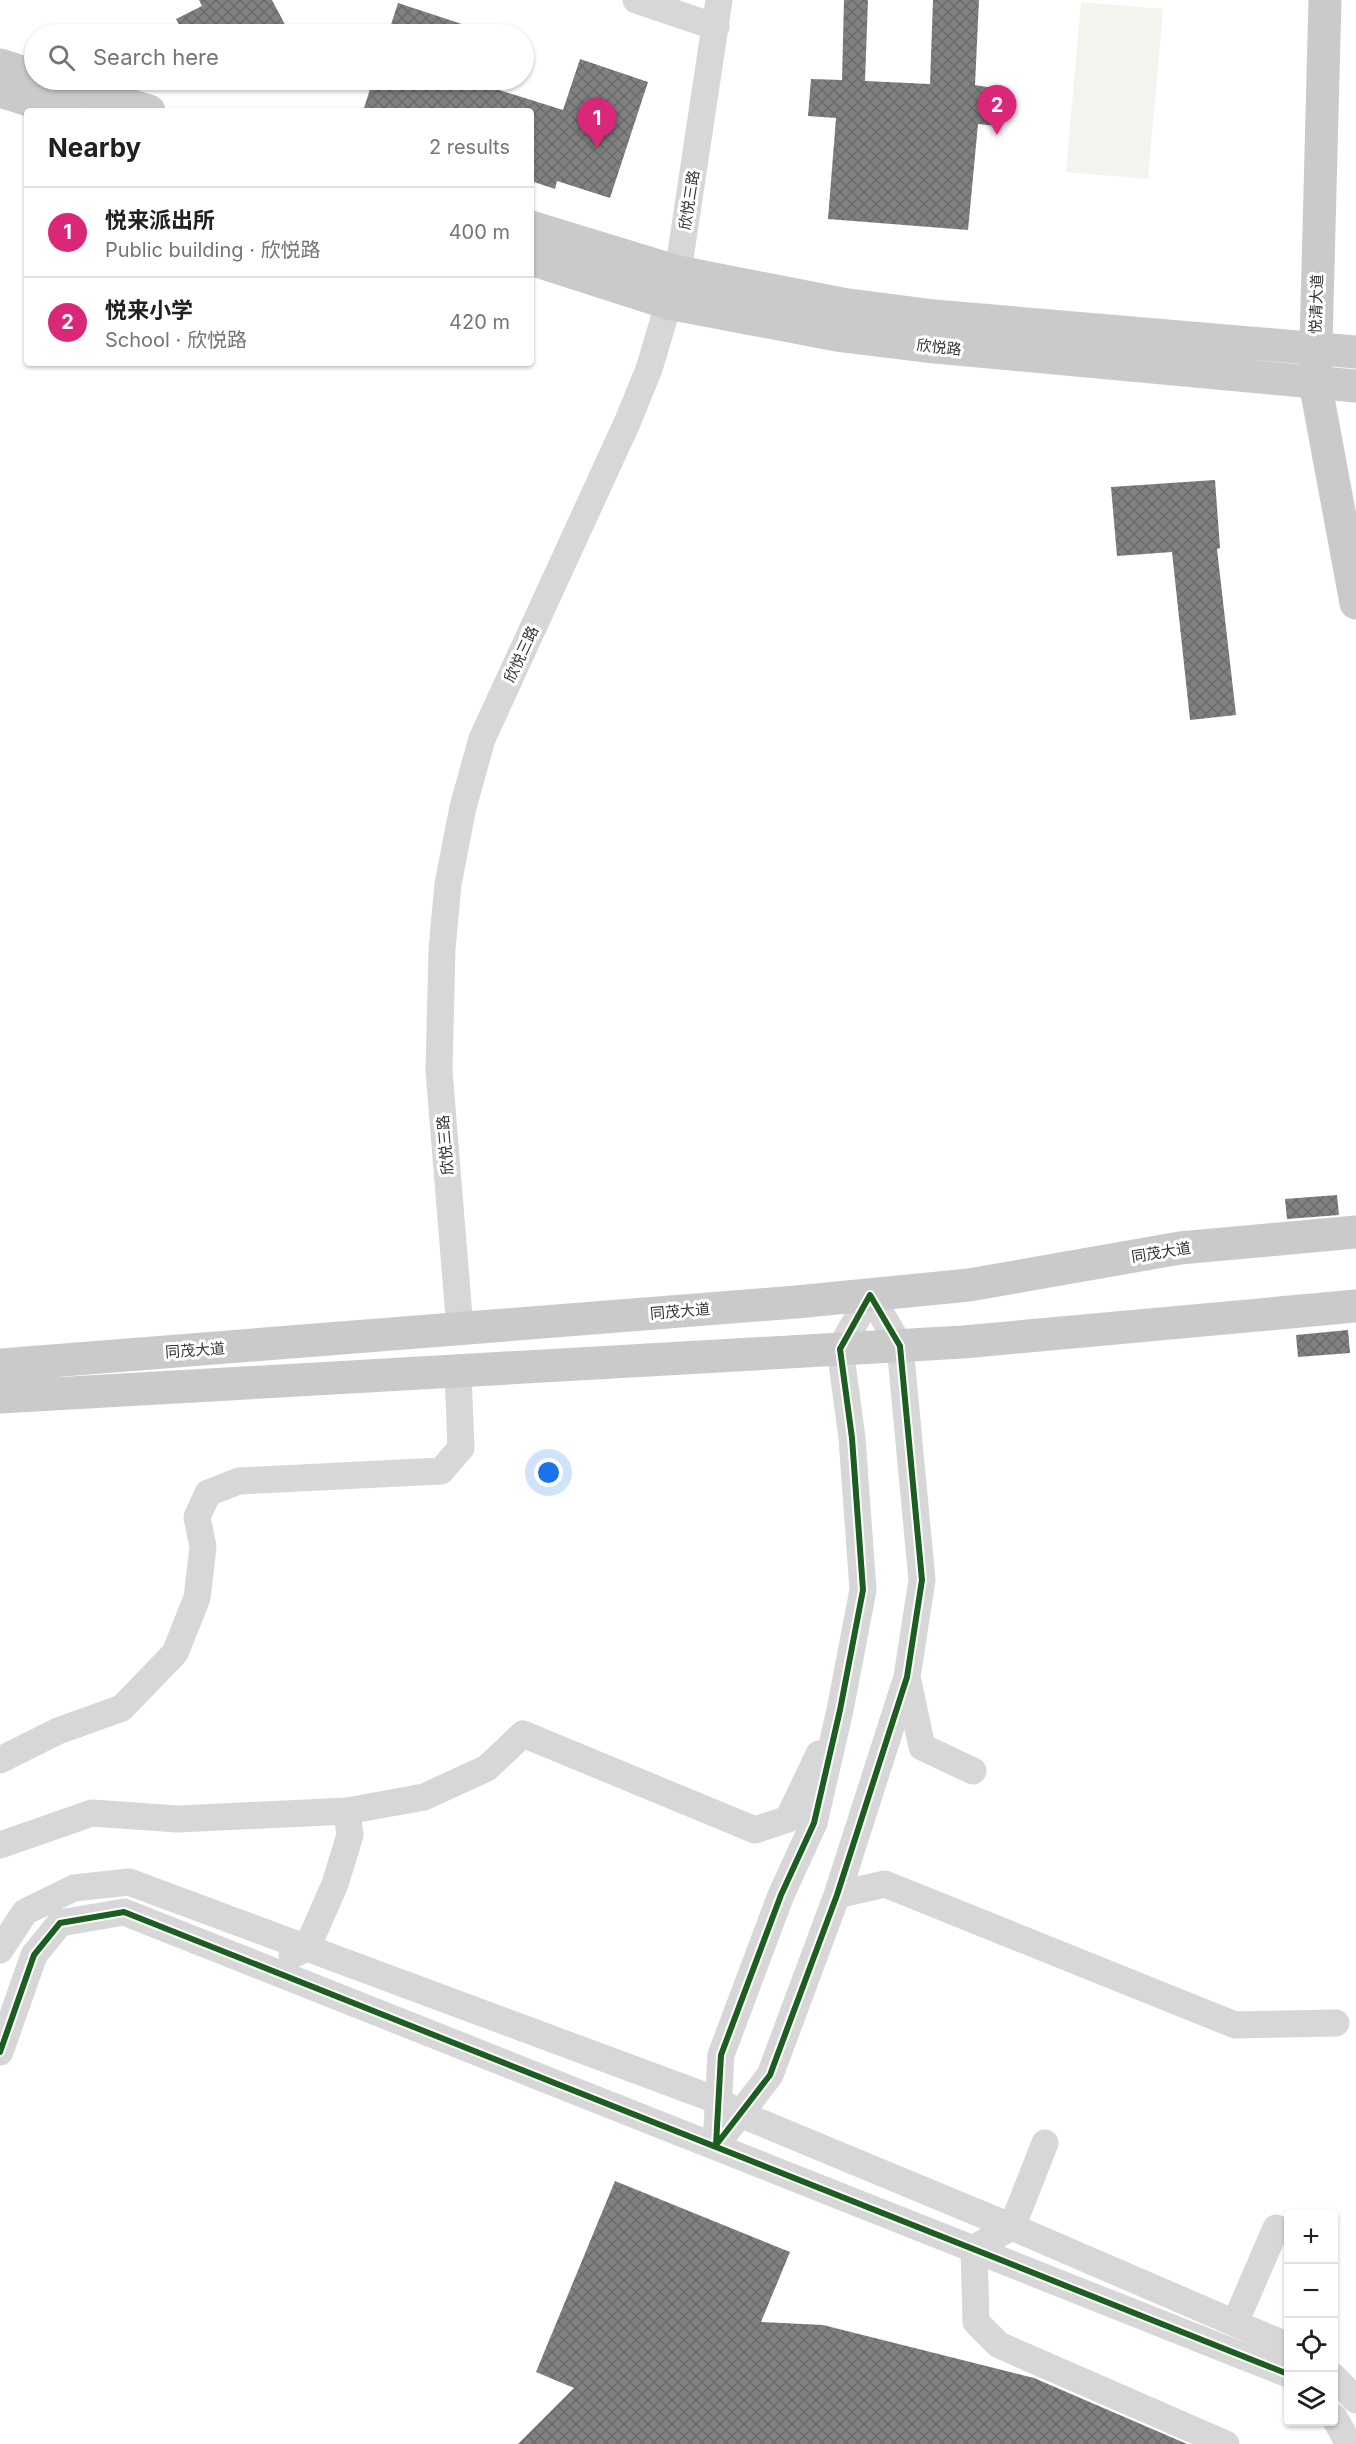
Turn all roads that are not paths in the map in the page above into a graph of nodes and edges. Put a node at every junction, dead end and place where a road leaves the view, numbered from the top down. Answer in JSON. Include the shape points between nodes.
{"nodes":[{"id":1,"x":636,"y":0,"type":"edge"},
{"id":2,"x":719,"y":0,"type":"edge"},
{"id":3,"x":1325,"y":0,"type":"edge"},
{"id":4,"x":716,"y":27,"type":"junction"},
{"id":5,"x":0,"y":65,"type":"edge"},
{"id":6,"x":24,"y":73,"type":"edge"},
{"id":7,"x":79,"y":90,"type":"edge"},
{"id":8,"x":0,"y":91,"type":"edge"},
{"id":9,"x":54,"y":108,"type":"edge"},
{"id":10,"x":139,"y":108,"type":"edge"},
{"id":11,"x":534,"y":228,"type":"edge"},
{"id":12,"x":534,"y":260,"type":"edge"},
{"id":13,"x":678,"y":272,"type":"junction"},
{"id":14,"x":668,"y":303,"type":"junction"},
{"id":15,"x":1314,"y":348,"type":"junction"},
{"id":16,"x":1356,"y":352,"type":"edge"},
{"id":17,"x":1315,"y":382,"type":"junction"},
{"id":18,"x":1356,"y":386,"type":"edge"},
{"id":19,"x":1356,"y":603,"type":"edge"},
{"id":20,"x":1356,"y":1233,"type":"edge"},
{"id":21,"x":870,"y":1295,"type":"junction"},
{"id":22,"x":1356,"y":1306,"type":"edge"},
{"id":23,"x":460,"y":1329,"type":"junction"},
{"id":24,"x":900,"y":1346,"type":"junction"},
{"id":25,"x":840,"y":1349,"type":"junction"},
{"id":26,"x":0,"y":1365,"type":"edge"},
{"id":27,"x":458,"y":1371,"type":"junction"},
{"id":28,"x":0,"y":1397,"type":"edge"},
{"id":29,"x":908,"y":1677,"type":"junction"},
{"id":30,"x":840,"y":1710,"type":"junction"},
{"id":31,"x":0,"y":1761,"type":"edge"},
{"id":32,"x":973,"y":1771,"type":"dead end"},
{"id":33,"x":347,"y":1811,"type":"junction"},
{"id":34,"x":0,"y":1845,"type":"edge"},
{"id":35,"x":837,"y":1895,"type":"junction"},
{"id":36,"x":307,"y":1948,"type":"junction"},
{"id":37,"x":0,"y":1950,"type":"edge"},
{"id":38,"x":264,"y":1968,"type":"junction"},
{"id":39,"x":1336,"y":2023,"type":"dead end"},
{"id":40,"x":0,"y":2052,"type":"edge"},
{"id":41,"x":729,"y":2108,"type":"junction"},
{"id":42,"x":1045,"y":2143,"type":"dead end"},
{"id":43,"x":716,"y":2145,"type":"junction"},
{"id":44,"x":1012,"y":2227,"type":"junction"},
{"id":45,"x":1276,"y":2228,"type":"dead end"},
{"id":46,"x":974,"y":2248,"type":"junction"},
{"id":47,"x":1230,"y":2335,"type":"junction"},
{"id":48,"x":1284,"y":2345,"type":"edge"},
{"id":49,"x":1338,"y":2368,"type":"edge"},
{"id":50,"x":1285,"y":2372,"type":"edge"},
{"id":51,"x":1356,"y":2375,"type":"edge"},
{"id":52,"x":1284,"y":2379,"type":"edge"},
{"id":53,"x":1338,"y":2382,"type":"edge"},
{"id":54,"x":1338,"y":2394,"type":"edge"},
{"id":55,"x":1356,"y":2401,"type":"edge"},
{"id":56,"x":1338,"y":2425,"type":"edge"},
{"id":57,"x":1226,"y":2444,"type":"edge"},
{"id":58,"x":1348,"y":2444,"type":"edge"}],
"edges":[{"from":1,"to":4,"type":"street"},
{"from":2,"to":4,"type":"street","name":"欣悦三路"},
{"from":3,"to":15,"type":"main road","name":"悦清大道"},
{"from":4,"to":13,"type":"street","name":"欣悦三路"},
{"from":5,"to":6,"type":"main road"},
{"from":7,"to":10,"type":"main road"},
{"from":8,"to":9,"type":"main road"},
{"from":11,"to":13,"type":"main road","name":"欣悦路"},
{"from":12,"to":14,"type":"main road","name":"欣悦路"},
{"from":13,"to":14,"type":"street","name":"欣悦三路"},
{"from":13,"to":15,"type":"main road","name":"欣悦路","via":[[842,304],[934,316]]},
{"from":14,"to":17,"type":"main road","name":"欣悦路","via":[[837,334],[935,347]]},
{"from":14,"to":23,"type":"street","name":"欣悦三路","via":[[649,369],[627,423],[482,739],[461,818],[448,884],[442,949],[439,1071]]},
{"from":15,"to":16,"type":"main road","name":"欣悦路"},
{"from":15,"to":17,"type":"main road","name":"悦清大道"},
{"from":17,"to":18,"type":"main road","name":"欣悦路"},
{"from":17,"to":19,"type":"main road","name":"悦清大道"},
{"from":20,"to":21,"type":"main road","name":"同茂大道","via":[[1180,1248],[969,1285]]},
{"from":21,"to":23,"type":"main road","name":"同茂大道"},
{"from":21,"to":24,"type":"street"},
{"from":21,"to":25,"type":"street"},
{"from":22,"to":24,"type":"main road"},
{"from":23,"to":26,"type":"main road","name":"同茂大道"},
{"from":24,"to":25,"type":"main road"},
{"from":24,"to":29,"type":"street","via":[[922,1580]]},
{"from":25,"to":27,"type":"main road"},
{"from":25,"to":30,"type":"street","via":[[852,1438],[863,1590]]},
{"from":27,"to":28,"type":"main road"},
{"from":27,"to":31,"type":"street","via":[[461,1448],[441,1471],[239,1481],[208,1493],[197,1517],[203,1547],[197,1598],[175,1653],[122,1708],[58,1731]]},
{"from":29,"to":32,"type":"street","via":[[922,1747]]},
{"from":29,"to":35,"type":"street"},
{"from":30,"to":33,"type":"street","via":[[788,1819],[755,1830],[523,1734],[487,1768],[424,1797]]},
{"from":30,"to":41,"type":"street","via":[[814,1823],[781,1895],[721,2055]]},
{"from":33,"to":34,"type":"street","via":[[178,1819],[92,1813]]},
{"from":33,"to":36,"type":"street","via":[[350,1835],[335,1884]]},
{"from":35,"to":39,"type":"street","via":[[885,1884],[1235,2025]]},
{"from":35,"to":41,"type":"street","via":[[770,2075]]},
{"from":36,"to":37,"type":"street","via":[[129,1882],[74,1888],[25,1912]]},
{"from":36,"to":38,"type":"street"},
{"from":36,"to":41,"type":"street"},
{"from":38,"to":40,"type":"street","via":[[124,1912],[60,1923],[34,1955]]},
{"from":38,"to":43,"type":"street"},
{"from":41,"to":43,"type":"street"},
{"from":41,"to":44,"type":"street"},
{"from":42,"to":44,"type":"street"},
{"from":43,"to":46,"type":"street"},
{"from":44,"to":46,"type":"street"},
{"from":44,"to":47,"type":"street"},
{"from":45,"to":47,"type":"street"},
{"from":46,"to":47,"type":"street"},
{"from":46,"to":57,"type":"street","via":[[976,2322],[999,2345]]},
{"from":47,"to":48,"type":"street"},
{"from":47,"to":50,"type":"street"},
{"from":47,"to":52,"type":"street"},
{"from":49,"to":51,"type":"street"},
{"from":53,"to":55,"type":"street"},
{"from":54,"to":55,"type":"street"},
{"from":56,"to":58,"type":"street"}]}
